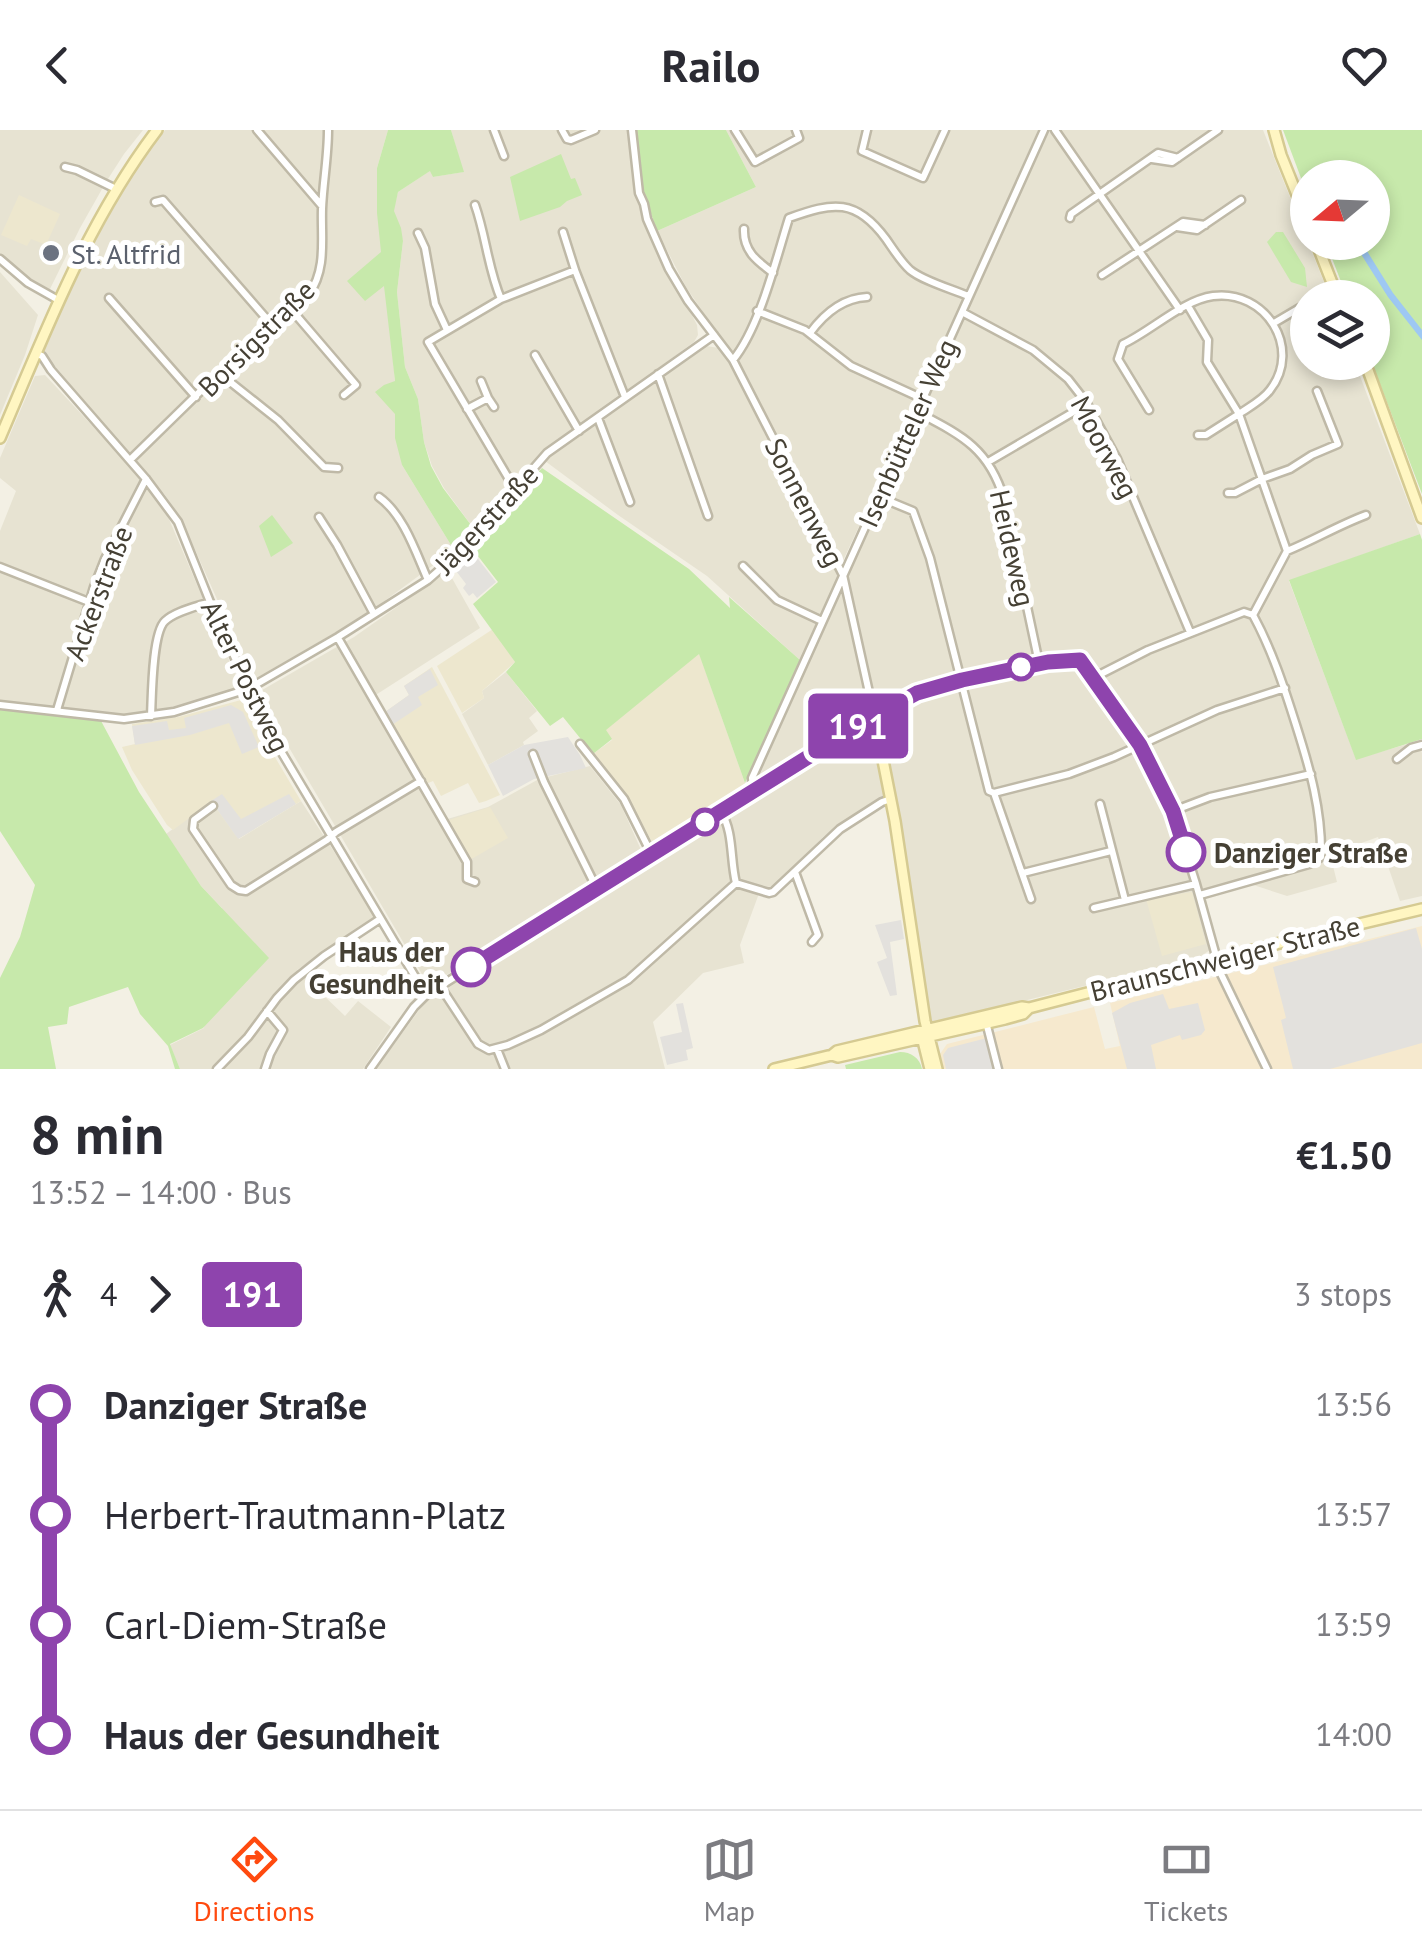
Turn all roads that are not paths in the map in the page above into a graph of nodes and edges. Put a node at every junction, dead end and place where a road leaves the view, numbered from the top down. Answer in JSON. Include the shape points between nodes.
{"nodes":[{"id":1,"x":156,"y":130,"type":"edge"},
{"id":2,"x":256,"y":130,"type":"edge"},
{"id":3,"x":328,"y":130,"type":"edge"},
{"id":4,"x":494,"y":130,"type":"edge"},
{"id":5,"x":562,"y":130,"type":"edge"},
{"id":6,"x":595,"y":130,"type":"edge"},
{"id":7,"x":632,"y":130,"type":"edge"},
{"id":8,"x":736,"y":130,"type":"edge"},
{"id":9,"x":796,"y":130,"type":"edge"},
{"id":10,"x":867,"y":130,"type":"edge"},
{"id":11,"x":944,"y":130,"type":"edge"},
{"id":12,"x":1044,"y":130,"type":"edge"},
{"id":13,"x":1055,"y":130,"type":"edge"},
{"id":14,"x":1218,"y":130,"type":"edge"},
{"id":15,"x":1274,"y":130,"type":"edge"},
{"id":16,"x":504,"y":156,"type":"dead end"},
{"id":17,"x":65,"y":167,"type":"dead end"},
{"id":18,"x":1290,"y":173,"type":"edge"},
{"id":19,"x":116,"y":189,"type":"junction"},
{"id":20,"x":1100,"y":194,"type":"junction"},
{"id":21,"x":1241,"y":200,"type":"dead end"},
{"id":22,"x":155,"y":202,"type":"dead end"},
{"id":23,"x":476,"y":205,"type":"dead end"},
{"id":24,"x":322,"y":207,"type":"junction"},
{"id":25,"x":1070,"y":218,"type":"dead end"},
{"id":26,"x":744,"y":230,"type":"dead end"},
{"id":27,"x":563,"y":232,"type":"dead end"},
{"id":28,"x":418,"y":233,"type":"dead end"},
{"id":29,"x":1140,"y":251,"type":"junction"},
{"id":30,"x":0,"y":258,"type":"edge"},
{"id":31,"x":575,"y":270,"type":"junction"},
{"id":32,"x":773,"y":273,"type":"junction"},
{"id":33,"x":1102,"y":276,"type":"dead end"},
{"id":34,"x":968,"y":296,"type":"junction"},
{"id":35,"x":867,"y":297,"type":"dead end"},
{"id":36,"x":109,"y":298,"type":"dead end"},
{"id":37,"x":501,"y":299,"type":"junction"},
{"id":38,"x":60,"y":301,"type":"junction"},
{"id":39,"x":290,"y":308,"type":"junction"},
{"id":40,"x":1184,"y":308,"type":"junction"},
{"id":41,"x":757,"y":311,"type":"junction"},
{"id":42,"x":962,"y":312,"type":"junction"},
{"id":43,"x":1290,"y":314,"type":"edge"},
{"id":44,"x":1274,"y":323,"type":"junction"},
{"id":45,"x":272,"y":325,"type":"junction"},
{"id":46,"x":447,"y":330,"type":"junction"},
{"id":47,"x":810,"y":333,"type":"junction"},
{"id":48,"x":714,"y":335,"type":"junction"},
{"id":49,"x":535,"y":356,"type":"dead end"},
{"id":50,"x":35,"y":358,"type":"junction"},
{"id":51,"x":733,"y":360,"type":"junction"},
{"id":52,"x":219,"y":374,"type":"junction"},
{"id":53,"x":658,"y":374,"type":"junction"},
{"id":54,"x":1371,"y":380,"type":"edge"},
{"id":55,"x":481,"y":382,"type":"dead end"},
{"id":56,"x":1318,"y":391,"type":"dead end"},
{"id":57,"x":344,"y":395,"type":"dead end"},
{"id":58,"x":624,"y":397,"type":"junction"},
{"id":59,"x":196,"y":398,"type":"junction"},
{"id":60,"x":488,"y":398,"type":"junction"},
{"id":61,"x":923,"y":399,"type":"junction"},
{"id":62,"x":1087,"y":404,"type":"junction"},
{"id":63,"x":494,"y":407,"type":"dead end"},
{"id":64,"x":467,"y":409,"type":"junction"},
{"id":65,"x":1149,"y":410,"type":"dead end"},
{"id":66,"x":917,"y":412,"type":"junction"},
{"id":67,"x":1239,"y":414,"type":"junction"},
{"id":68,"x":598,"y":418,"type":"junction"},
{"id":69,"x":580,"y":430,"type":"junction"},
{"id":70,"x":1198,"y":435,"type":"dead end"},
{"id":71,"x":0,"y":438,"type":"edge"},
{"id":72,"x":130,"y":460,"type":"junction"},
{"id":73,"x":988,"y":462,"type":"junction"},
{"id":74,"x":338,"y":468,"type":"dead end"},
{"id":75,"x":146,"y":478,"type":"junction"},
{"id":76,"x":1262,"y":479,"type":"junction"},
{"id":77,"x":516,"y":491,"type":"junction"},
{"id":78,"x":1228,"y":493,"type":"dead end"},
{"id":79,"x":379,"y":497,"type":"dead end"},
{"id":80,"x":879,"y":497,"type":"junction"},
{"id":81,"x":630,"y":502,"type":"dead end"},
{"id":82,"x":1366,"y":515,"type":"dead end"},
{"id":83,"x":708,"y":516,"type":"dead end"},
{"id":84,"x":319,"y":518,"type":"dead end"},
{"id":85,"x":1422,"y":518,"type":"edge"},
{"id":86,"x":1288,"y":551,"type":"junction"},
{"id":87,"x":0,"y":566,"type":"edge"},
{"id":88,"x":742,"y":566,"type":"dead end"},
{"id":89,"x":844,"y":576,"type":"junction"},
{"id":90,"x":428,"y":580,"type":"junction"},
{"id":91,"x":89,"y":602,"type":"junction"},
{"id":92,"x":210,"y":602,"type":"junction"},
{"id":93,"x":374,"y":614,"type":"junction"},
{"id":94,"x":1253,"y":615,"type":"junction"},
{"id":95,"x":822,"y":621,"type":"junction"},
{"id":96,"x":1190,"y":632,"type":"junction"},
{"id":97,"x":338,"y":638,"type":"junction"},
{"id":98,"x":1039,"y":663,"type":"junction"},
{"id":99,"x":1093,"y":678,"type":"junction"},
{"id":100,"x":962,"y":680,"type":"junction"},
{"id":101,"x":1284,"y":688,"type":"junction"},
{"id":102,"x":248,"y":689,"type":"junction"},
{"id":103,"x":0,"y":705,"type":"edge"},
{"id":104,"x":58,"y":710,"type":"junction"},
{"id":105,"x":151,"y":716,"type":"junction"},
{"id":106,"x":874,"y":716,"type":"junction"},
{"id":107,"x":580,"y":744,"type":"dead end"},
{"id":108,"x":1422,"y":744,"type":"edge"},
{"id":109,"x":1140,"y":745,"type":"junction"},
{"id":110,"x":533,"y":754,"type":"dead end"},
{"id":111,"x":1397,"y":759,"type":"dead end"},
{"id":112,"x":1310,"y":774,"type":"junction"},
{"id":113,"x":421,"y":781,"type":"junction"},
{"id":114,"x":754,"y":791,"type":"junction"},
{"id":115,"x":994,"y":793,"type":"junction"},
{"id":116,"x":892,"y":799,"type":"junction"},
{"id":117,"x":1100,"y":804,"type":"dead end"},
{"id":118,"x":213,"y":806,"type":"dead end"},
{"id":119,"x":1173,"y":811,"type":"junction"},
{"id":120,"x":721,"y":812,"type":"junction"},
{"id":121,"x":332,"y":836,"type":"junction"},
{"id":122,"x":1111,"y":851,"type":"junction"},
{"id":123,"x":652,"y":855,"type":"junction"},
{"id":124,"x":795,"y":872,"type":"junction"},
{"id":125,"x":1023,"y":874,"type":"junction"},
{"id":126,"x":475,"y":882,"type":"dead end"},
{"id":127,"x":736,"y":883,"type":"junction"},
{"id":128,"x":1196,"y":884,"type":"junction"},
{"id":129,"x":597,"y":889,"type":"junction"},
{"id":130,"x":1200,"y":895,"type":"junction"},
{"id":131,"x":1031,"y":899,"type":"dead end"},
{"id":132,"x":1125,"y":900,"type":"junction"},
{"id":133,"x":1094,"y":908,"type":"dead end"},
{"id":134,"x":1422,"y":909,"type":"edge"},
{"id":135,"x":380,"y":919,"type":"junction"},
{"id":136,"x":812,"y":942,"type":"dead end"},
{"id":137,"x":1218,"y":959,"type":"junction"},
{"id":138,"x":440,"y":986,"type":"junction"},
{"id":139,"x":426,"y":995,"type":"junction"},
{"id":140,"x":268,"y":1011,"type":"junction"},
{"id":141,"x":986,"y":1020,"type":"junction"},
{"id":142,"x":925,"y":1031,"type":"junction"},
{"id":143,"x":497,"y":1049,"type":"junction"},
{"id":144,"x":217,"y":1069,"type":"edge"},
{"id":145,"x":266,"y":1069,"type":"edge"},
{"id":146,"x":370,"y":1069,"type":"edge"},
{"id":147,"x":504,"y":1069,"type":"edge"},
{"id":148,"x":774,"y":1069,"type":"edge"},
{"id":149,"x":933,"y":1069,"type":"edge"},
{"id":150,"x":998,"y":1069,"type":"edge"},
{"id":151,"x":1267,"y":1069,"type":"edge"}],
"edges":[{"from":1,"to":19,"type":"street"},
{"from":2,"to":24,"type":"street"},
{"from":3,"to":24,"type":"street","name":"Borsigstraße"},
{"from":4,"to":16,"type":"street"},
{"from":5,"to":6,"type":"street","via":[[570,140]]},
{"from":7,"to":48,"type":"street","name":"Sonnenweg","via":[[639,193],[653,234]]},
{"from":8,"to":9,"type":"street","via":[[754,162],[800,138]]},
{"from":10,"to":11,"type":"street","via":[[862,151],[923,178]]},
{"from":12,"to":34,"type":"street","name":"Isenbütteler Weg"},
{"from":13,"to":20,"type":"street"},
{"from":14,"to":20,"type":"street","via":[[1178,158],[1158,153]]},
{"from":15,"to":18,"type":"street"},
{"from":17,"to":19,"type":"street"},
{"from":19,"to":38,"type":"street"},
{"from":20,"to":25,"type":"street"},
{"from":20,"to":29,"type":"street"},
{"from":21,"to":29,"type":"street","via":[[1205,225],[1183,222]]},
{"from":22,"to":45,"type":"street","via":[[163,200]]},
{"from":23,"to":37,"type":"street"},
{"from":24,"to":39,"type":"street","name":"Borsigstraße","via":[[318,280]]},
{"from":26,"to":32,"type":"street","via":[[752,257]]},
{"from":27,"to":31,"type":"street"},
{"from":28,"to":46,"type":"street"},
{"from":29,"to":33,"type":"street"},
{"from":29,"to":40,"type":"street"},
{"from":30,"to":38,"type":"street"},
{"from":31,"to":37,"type":"street"},
{"from":31,"to":58,"type":"street"},
{"from":32,"to":34,"type":"street","via":[[789,218],[846,207],[875,223],[912,272]]},
{"from":32,"to":41,"type":"street"},
{"from":34,"to":42,"type":"street","name":"Isenbütteler Weg"},
{"from":35,"to":47,"type":"street","via":[[840,305]]},
{"from":36,"to":59,"type":"street"},
{"from":37,"to":46,"type":"street"},
{"from":38,"to":50,"type":"street"},
{"from":39,"to":45,"type":"street","name":"Borsigstraße"},
{"from":39,"to":57,"type":"street","via":[[356,385]]},
{"from":40,"to":44,"type":"street","via":[[1216,295],[1240,298]]},
{"from":40,"to":65,"type":"street","via":[[1123,344],[1118,360]]},
{"from":40,"to":67,"type":"street","via":[[1208,340],[1206,362]]},
{"from":41,"to":47,"type":"street"},
{"from":41,"to":51,"type":"street"},
{"from":42,"to":61,"type":"street","name":"Isenbütteler Weg"},
{"from":42,"to":62,"type":"street","name":"Moorweg","via":[[1033,350]]},
{"from":43,"to":44,"type":"street"},
{"from":44,"to":67,"type":"street","via":[[1282,357],[1277,380]]},
{"from":45,"to":52,"type":"street","name":"Borsigstraße"},
{"from":46,"to":64,"type":"street","via":[[428,342]]},
{"from":47,"to":61,"type":"street","via":[[851,366]]},
{"from":48,"to":51,"type":"street","name":"Sonnenweg"},
{"from":48,"to":53,"type":"street","name":"Jägerstraße"},
{"from":49,"to":69,"type":"street"},
{"from":50,"to":71,"type":"street"},
{"from":50,"to":72,"type":"street","name":"Alter Postweg"},
{"from":51,"to":89,"type":"street","name":"Sonnenweg"},
{"from":52,"to":59,"type":"street","name":"Borsigstraße"},
{"from":52,"to":74,"type":"street","via":[[324,467]]},
{"from":53,"to":58,"type":"street","name":"Jägerstraße"},
{"from":53,"to":83,"type":"street"},
{"from":54,"to":85,"type":"street"},
{"from":55,"to":60,"type":"street"},
{"from":56,"to":76,"type":"street","via":[[1338,444]]},
{"from":58,"to":68,"type":"street","name":"Jägerstraße"},
{"from":59,"to":72,"type":"street","name":"Borsigstraße"},
{"from":60,"to":63,"type":"street"},
{"from":60,"to":64,"type":"street"},
{"from":61,"to":66,"type":"street","name":"Isenbütteler Weg"},
{"from":62,"to":73,"type":"street"},
{"from":62,"to":96,"type":"street","name":"Moorweg"},
{"from":64,"to":77,"type":"street"},
{"from":66,"to":73,"type":"street","name":"Heideweg","via":[[968,441]]},
{"from":66,"to":80,"type":"street","name":"Isenbütteler Weg"},
{"from":67,"to":70,"type":"street"},
{"from":67,"to":76,"type":"street"},
{"from":68,"to":69,"type":"street","name":"Jägerstraße"},
{"from":68,"to":81,"type":"street"},
{"from":69,"to":77,"type":"street","name":"Jägerstraße","via":[[540,460]]},
{"from":72,"to":75,"type":"street","name":"Alter Postweg"},
{"from":73,"to":98,"type":"street","name":"Heideweg","via":[[1004,499]]},
{"from":75,"to":91,"type":"street","name":"Ackerstraße"},
{"from":75,"to":92,"type":"street","name":"Alter Postweg","via":[[178,522]]},
{"from":76,"to":78,"type":"street"},
{"from":76,"to":86,"type":"street"},
{"from":77,"to":90,"type":"street","name":"Jägerstraße"},
{"from":79,"to":90,"type":"street"},
{"from":80,"to":89,"type":"street","name":"Isenbütteler Weg"},
{"from":80,"to":100,"type":"street","via":[[914,512]]},
{"from":82,"to":86,"type":"street"},
{"from":84,"to":93,"type":"street"},
{"from":86,"to":94,"type":"street"},
{"from":87,"to":91,"type":"street"},
{"from":88,"to":95,"type":"street","via":[[778,600]]},
{"from":89,"to":95,"type":"street","name":"Isenbütteler Weg"},
{"from":89,"to":106,"type":"street","name":"Sonnenweg"},
{"from":90,"to":93,"type":"street","name":"Jägerstraße"},
{"from":91,"to":104,"type":"street","name":"Ackerstraße"},
{"from":92,"to":102,"type":"street","name":"Alter Postweg"},
{"from":92,"to":105,"type":"street","via":[[160,628]]},
{"from":93,"to":97,"type":"street","name":"Jägerstraße"},
{"from":94,"to":96,"type":"street","via":[[1244,612]]},
{"from":94,"to":101,"type":"street"},
{"from":95,"to":114,"type":"street","name":"Isenbütteler Weg","via":[[752,778]]},
{"from":96,"to":99,"type":"street"},
{"from":97,"to":102,"type":"street","name":"Jägerstraße"},
{"from":97,"to":113,"type":"street"},
{"from":98,"to":99,"type":"street","via":[[1080,660]]},
{"from":98,"to":100,"type":"street"},
{"from":99,"to":109,"type":"street"},
{"from":100,"to":106,"type":"street","via":[[917,693]]},
{"from":100,"to":115,"type":"street","via":[[986,788]]},
{"from":101,"to":109,"type":"street"},
{"from":101,"to":112,"type":"street"},
{"from":102,"to":105,"type":"street","name":"Jägerstraße"},
{"from":102,"to":121,"type":"street","name":"Alter Postweg"},
{"from":103,"to":104,"type":"street","name":"Jägerstraße"},
{"from":104,"to":105,"type":"street","name":"Jägerstraße"},
{"from":106,"to":114,"type":"street"},
{"from":106,"to":116,"type":"street","name":"Sonnenweg"},
{"from":107,"to":123,"type":"street","via":[[624,799]]},
{"from":108,"to":111,"type":"street"},
{"from":109,"to":115,"type":"street","via":[[1069,774]]},
{"from":109,"to":119,"type":"street"},
{"from":110,"to":129,"type":"street"},
{"from":112,"to":119,"type":"street"},
{"from":112,"to":130,"type":"street","via":[[1321,857]]},
{"from":113,"to":121,"type":"street"},
{"from":113,"to":126,"type":"street","via":[[467,862],[467,879]]},
{"from":114,"to":120,"type":"street"},
{"from":115,"to":125,"type":"street"},
{"from":116,"to":124,"type":"street","via":[[840,829]]},
{"from":116,"to":142,"type":"street","name":"Sonnenweg"},
{"from":117,"to":122,"type":"street"},
{"from":118,"to":121,"type":"street","via":[[194,820],[193,829],[238,890]]},
{"from":119,"to":128,"type":"street"},
{"from":120,"to":123,"type":"street"},
{"from":120,"to":127,"type":"street"},
{"from":121,"to":135,"type":"street","name":"Alter Postweg"},
{"from":122,"to":125,"type":"street"},
{"from":122,"to":132,"type":"street"},
{"from":123,"to":129,"type":"street"},
{"from":124,"to":127,"type":"street","via":[[770,893]]},
{"from":124,"to":136,"type":"street","via":[[818,935]]},
{"from":125,"to":131,"type":"street"},
{"from":127,"to":143,"type":"street","via":[[628,980]]},
{"from":128,"to":130,"type":"street"},
{"from":128,"to":132,"type":"street"},
{"from":129,"to":138,"type":"street"},
{"from":130,"to":137,"type":"street"},
{"from":132,"to":133,"type":"street"},
{"from":134,"to":137,"type":"street","name":"Braunschweiger Straße"},
{"from":135,"to":139,"type":"street","name":"Alter Postweg"},
{"from":135,"to":140,"type":"street","via":[[294,980]]},
{"from":137,"to":141,"type":"street","name":"Braunschweiger Straße"},
{"from":137,"to":151,"type":"street"},
{"from":138,"to":139,"type":"street"},
{"from":138,"to":143,"type":"street","via":[[478,1044]]},
{"from":139,"to":146,"type":"street"},
{"from":140,"to":144,"type":"street"},
{"from":140,"to":145,"type":"street","via":[[283,1030]]},
{"from":141,"to":142,"type":"street","name":"Braunschweiger Straße"},
{"from":141,"to":150,"type":"street"},
{"from":142,"to":148,"type":"street","name":"Braunschweiger Straße"},
{"from":142,"to":149,"type":"street","name":"Sonnenweg"},
{"from":143,"to":147,"type":"street"}]}
